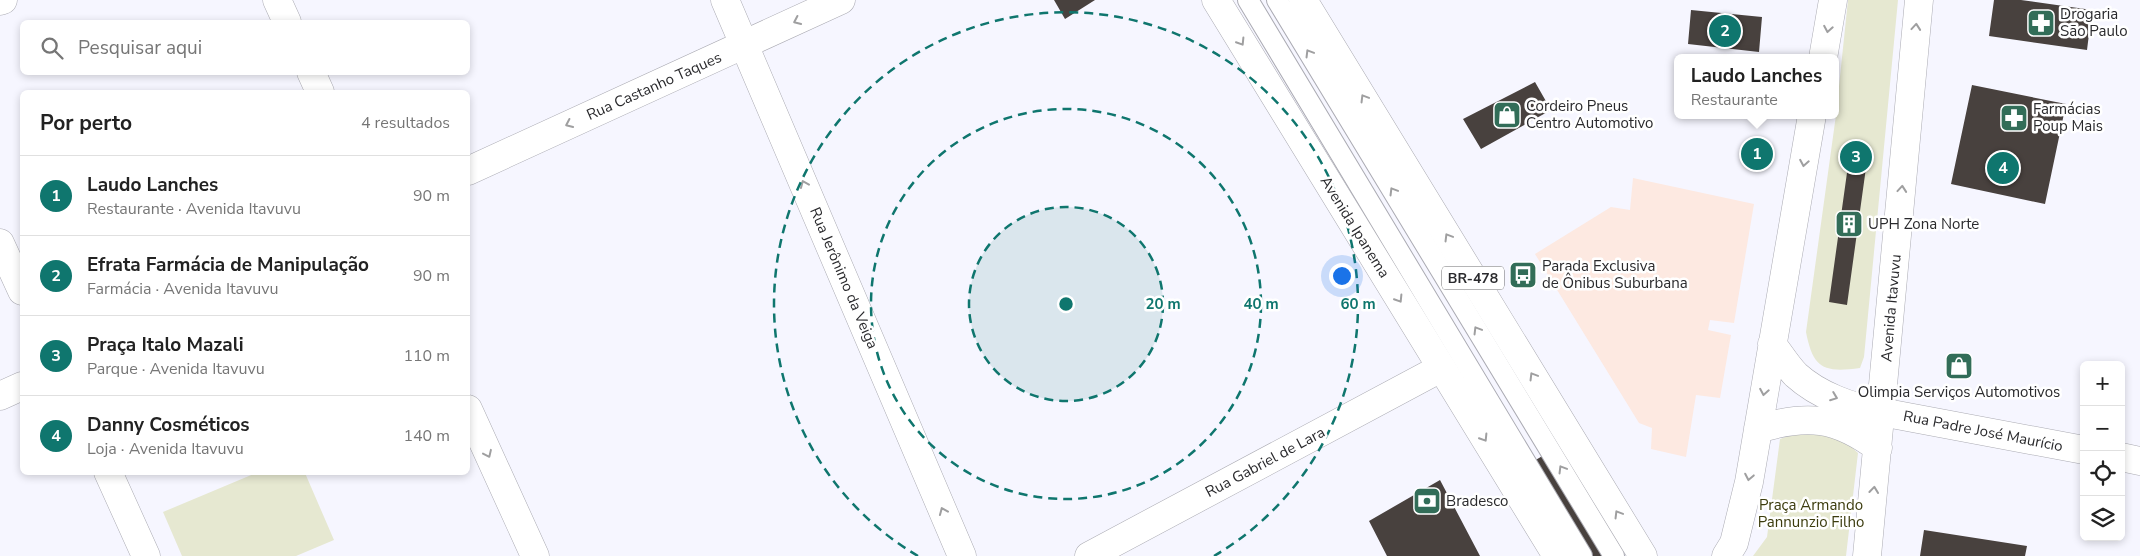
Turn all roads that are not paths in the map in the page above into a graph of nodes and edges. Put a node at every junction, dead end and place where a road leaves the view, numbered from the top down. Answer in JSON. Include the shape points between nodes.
{"nodes":[{"id":1,"x":277,"y":0,"type":"edge"},
{"id":2,"x":725,"y":0,"type":"edge"},
{"id":3,"x":841,"y":0,"type":"edge"},
{"id":4,"x":1216,"y":0,"type":"edge"},
{"id":5,"x":1248,"y":0,"type":"edge"},
{"id":6,"x":1277,"y":0,"type":"edge"},
{"id":7,"x":1303,"y":0,"type":"edge"},
{"id":8,"x":1833,"y":0,"type":"edge"},
{"id":9,"x":1919,"y":0,"type":"edge"},
{"id":10,"x":286,"y":20,"type":"edge"},
{"id":11,"x":744,"y":46,"type":"junction"},
{"id":12,"x":1823,"y":54,"type":"edge"},
{"id":13,"x":312,"y":75,"type":"edge"},
{"id":14,"x":319,"y":90,"type":"edge"},
{"id":15,"x":1811,"y":119,"type":"edge"},
{"id":16,"x":470,"y":170,"type":"edge"},
{"id":17,"x":0,"y":243,"type":"edge"},
{"id":18,"x":20,"y":287,"type":"edge"},
{"id":19,"x":1772,"y":344,"type":"junction"},
{"id":20,"x":1441,"y":368,"type":"junction"},
{"id":21,"x":20,"y":387,"type":"edge"},
{"id":22,"x":0,"y":396,"type":"edge"},
{"id":23,"x":1881,"y":412,"type":"junction"},
{"id":24,"x":470,"y":414,"type":"edge"},
{"id":25,"x":1758,"y":429,"type":"junction"},
{"id":26,"x":1878,"y":448,"type":"junction"},
{"id":27,"x":2080,"y":449,"type":"edge"},
{"id":28,"x":2125,"y":458,"type":"edge"},
{"id":29,"x":2140,"y":461,"type":"edge"},
{"id":30,"x":109,"y":475,"type":"edge"},
{"id":31,"x":146,"y":556,"type":"edge"},
{"id":32,"x":535,"y":556,"type":"edge"},
{"id":33,"x":962,"y":556,"type":"edge"},
{"id":34,"x":1089,"y":556,"type":"edge"},
{"id":35,"x":1557,"y":556,"type":"edge"},
{"id":36,"x":1582,"y":556,"type":"edge"},
{"id":37,"x":1614,"y":556,"type":"edge"},
{"id":38,"x":1643,"y":556,"type":"edge"},
{"id":39,"x":1726,"y":556,"type":"edge"},
{"id":40,"x":1867,"y":556,"type":"edge"}],
"edges":[{"from":1,"to":10,"type":"main road"},
{"from":2,"to":11,"type":"main road","name":"Rua Jerônimo da Veiga"},
{"from":3,"to":11,"type":"main road","name":"Rua Castanho Taques","one_way":true},
{"from":4,"to":20,"type":"main road","name":"Avenida Ipanema","one_way":true},
{"from":5,"to":36,"type":"lane"},
{"from":37,"to":6,"type":"lane","one_way":true},
{"from":38,"to":7,"type":"main road","number":"BR-478","one_way":true},
{"from":8,"to":12,"type":"main road","one_way":true},
{"from":23,"to":9,"type":"main road","name":"Avenida Itavuvu","one_way":true},
{"from":11,"to":16,"type":"main road","name":"Rua Castanho Taques","one_way":true},
{"from":33,"to":11,"type":"main road","name":"Rua Jerônimo da Veiga","one_way":true},
{"from":13,"to":14,"type":"main road"},
{"from":15,"to":19,"type":"main road","one_way":true},
{"from":17,"to":18,"type":"main road"},
{"from":19,"to":23,"type":"main road","name":"Rua Padre José Maurício","one_way":true,"via":[[1794,373],[1812,387],[1868,410]]},
{"from":19,"to":25,"type":"main road","one_way":true},
{"from":20,"to":34,"type":"main road","name":"Rua Gabriel de Lara"},
{"from":20,"to":35,"type":"main road","name":"Avenida Ipanema","one_way":true},
{"from":21,"to":22,"type":"main road"},
{"from":23,"to":26,"type":"main road","name":"Avenida Itavuvu"},
{"from":23,"to":27,"type":"main road","name":"Rua Padre José Maurício"},
{"from":24,"to":32,"type":"main road","one_way":true},
{"from":25,"to":26,"type":"main road","via":[[1790,420],[1818,420],[1846,427]]},
{"from":25,"to":39,"type":"main road","one_way":true,"via":[[1734,543]]},
{"from":40,"to":26,"type":"main road","name":"Avenida Itavuvu","one_way":true},
{"from":28,"to":29,"type":"main road"},
{"from":30,"to":31,"type":"main road"}]}
